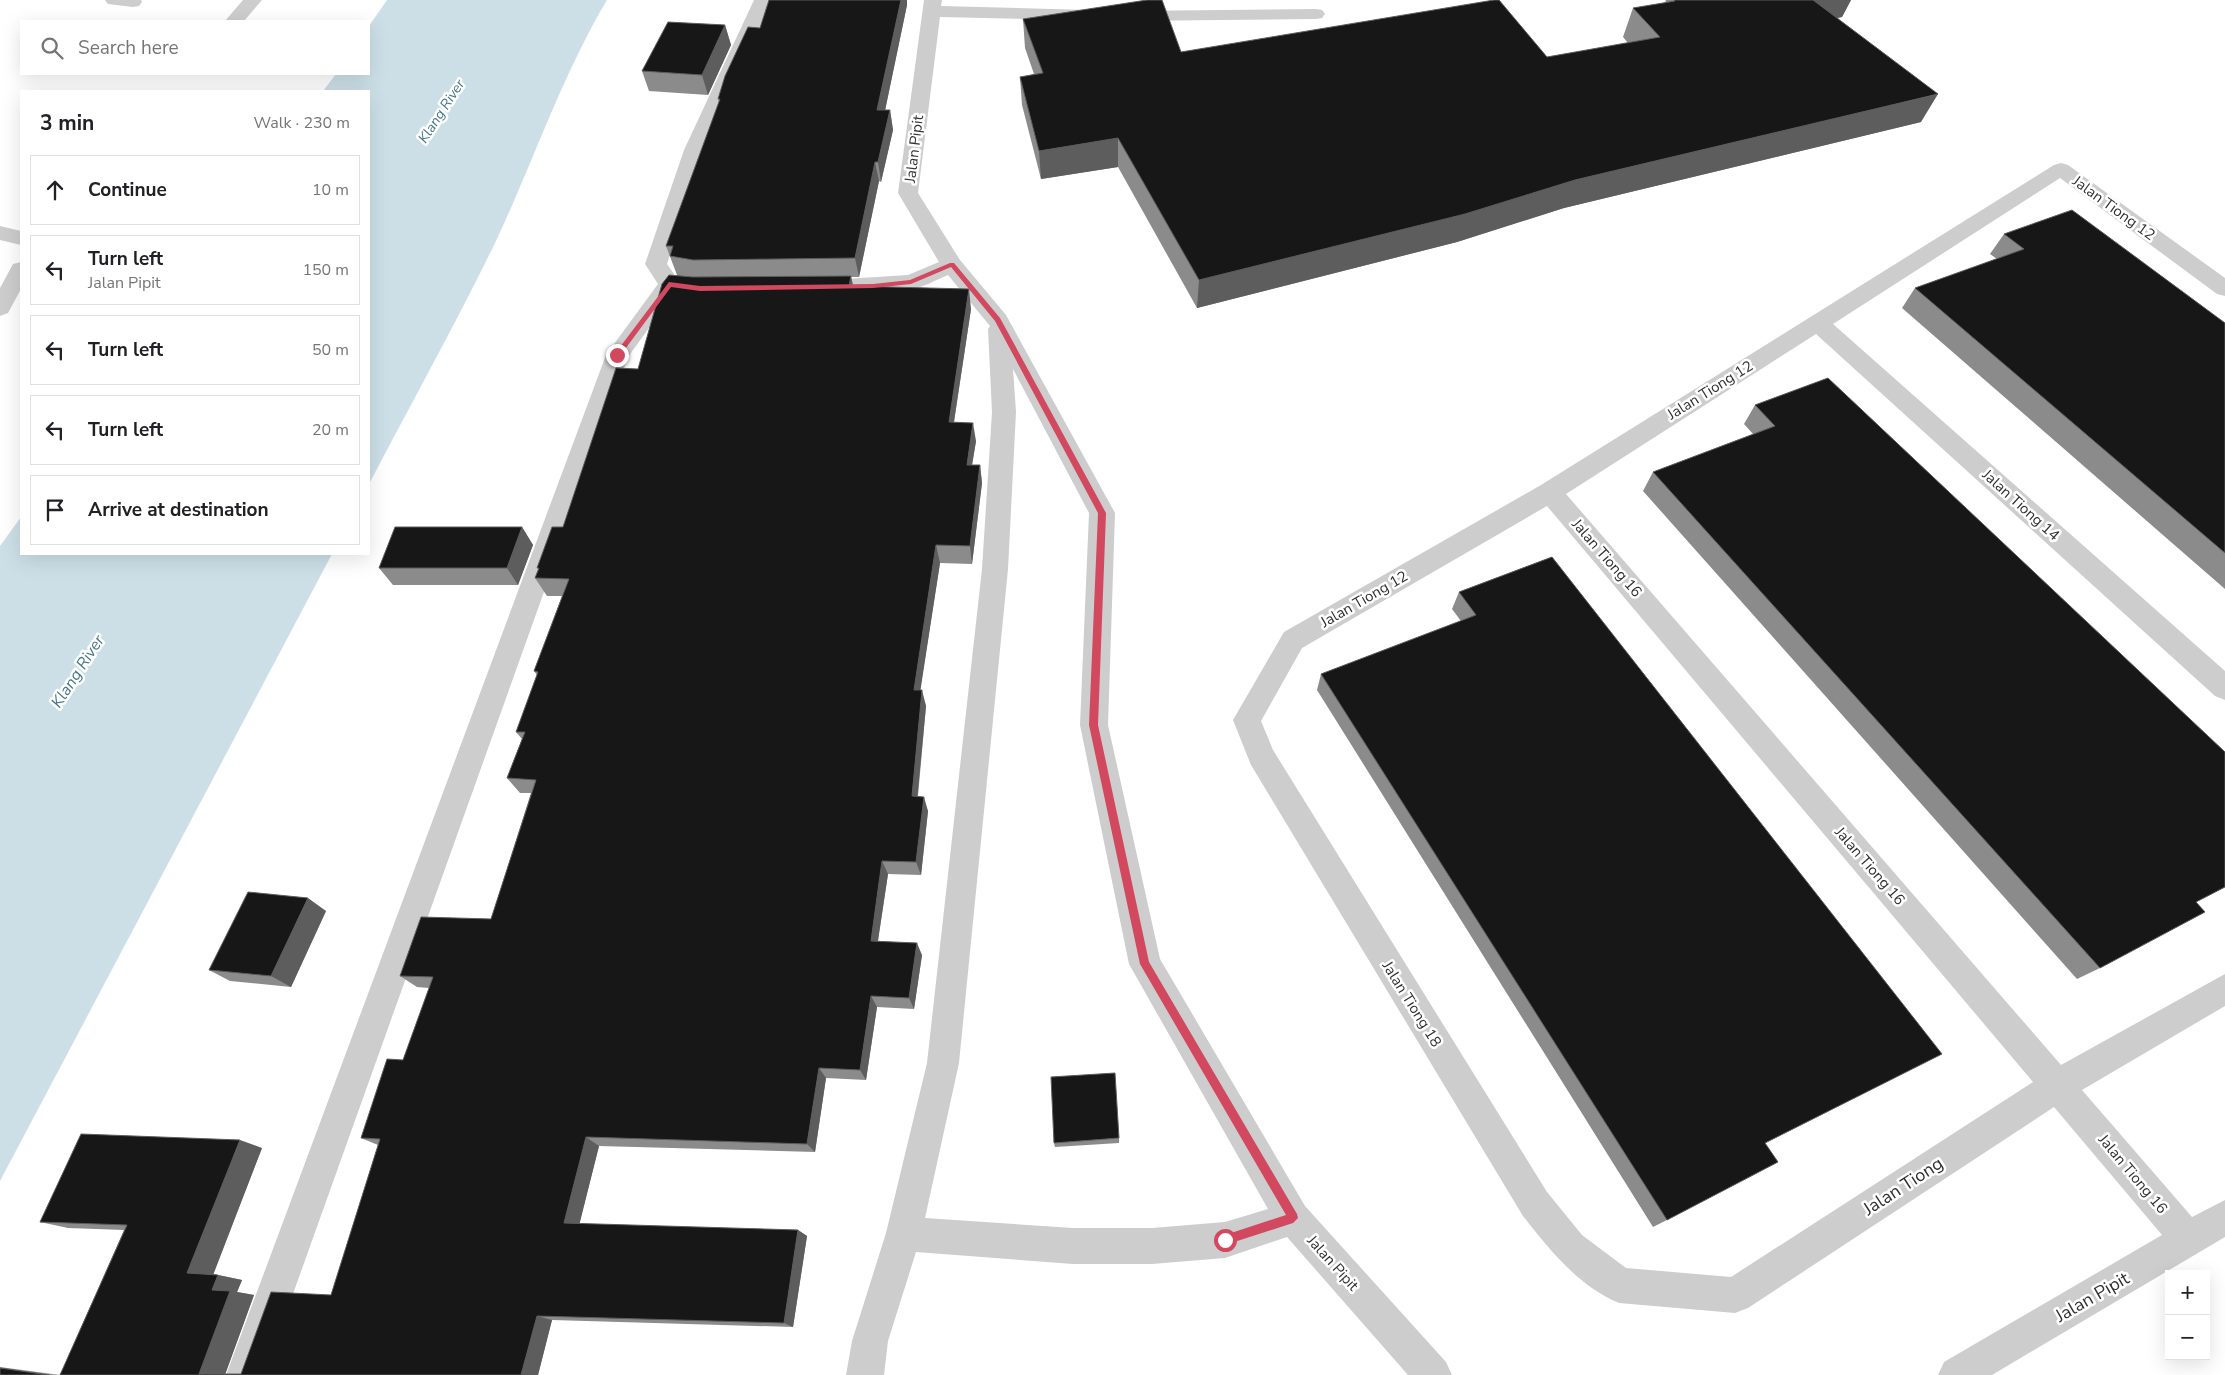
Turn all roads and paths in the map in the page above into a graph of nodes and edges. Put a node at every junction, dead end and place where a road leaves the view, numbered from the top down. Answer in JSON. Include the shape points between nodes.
{"nodes":[{"id":1,"x":114,"y":0,"type":"edge"},
{"id":2,"x":252,"y":0,"type":"edge"},
{"id":3,"x":762,"y":0,"type":"edge"},
{"id":4,"x":133,"y":2,"type":"dead end"},
{"id":5,"x":931,"y":6,"type":"edge"},
{"id":6,"x":1316,"y":14,"type":"dead end"},
{"id":7,"x":235,"y":20,"type":"edge"},
{"id":8,"x":0,"y":233,"type":"edge"},
{"id":9,"x":20,"y":238,"type":"edge"},
{"id":10,"x":952,"y":264,"type":"junction"},
{"id":11,"x":20,"y":271,"type":"edge"},
{"id":12,"x":669,"y":284,"type":"junction"},
{"id":13,"x":806,"y":287,"type":"edge"},
{"id":14,"x":709,"y":288,"type":"edge"},
{"id":15,"x":2225,"y":289,"type":"edge"},
{"id":16,"x":3,"y":298,"type":"edge"},
{"id":17,"x":998,"y":320,"type":"junction"},
{"id":18,"x":1817,"y":322,"type":"junction"},
{"id":19,"x":1550,"y":492,"type":"junction"},
{"id":20,"x":2225,"y":688,"type":"edge"},
{"id":21,"x":1261,"y":756,"type":"joint"},
{"id":22,"x":2225,"y":989,"type":"edge"},
{"id":23,"x":2058,"y":1085,"type":"junction"},
{"id":24,"x":2225,"y":1217,"type":"edge"},
{"id":25,"x":1293,"y":1218,"type":"junction"},
{"id":26,"x":904,"y":1233,"type":"junction"},
{"id":27,"x":2189,"y":1240,"type":"junction"},
{"id":28,"x":1570,"y":1247,"type":"joint"},
{"id":29,"x":245,"y":1375,"type":"edge"},
{"id":30,"x":865,"y":1375,"type":"edge"},
{"id":31,"x":1433,"y":1375,"type":"edge"},
{"id":32,"x":1957,"y":1375,"type":"edge"}],
"edges":[{"from":1,"to":4,"type":"street"},
{"from":2,"to":7,"type":"street"},
{"from":3,"to":12,"type":"street","via":[[694,150],[659,254],[656,264]]},
{"from":5,"to":6,"type":"street","via":[[1124,16]]},
{"from":5,"to":10,"type":"street","name":"Jalan Pipit","via":[[908,193]]},
{"from":8,"to":9,"type":"street"},
{"from":10,"to":13,"type":"street","via":[[911,282]]},
{"from":10,"to":17,"type":"street","name":"Jalan Pipit"},
{"from":11,"to":16,"type":"street"},
{"from":12,"to":14,"type":"street"},
{"from":12,"to":29,"type":"street","via":[[617,355]]},
{"from":15,"to":18,"type":"street","name":"Jalan Tiong 12","via":[[2061,169]]},
{"from":17,"to":25,"type":"street","name":"Jalan Pipit","via":[[1102,513],[1094,725],[1145,964]]},
{"from":17,"to":26,"type":"street","via":[[1004,412],[992,599],[943,1063]]},
{"from":18,"to":19,"type":"street","name":"Jalan Tiong 12"},
{"from":18,"to":20,"type":"street","name":"Jalan Tiong 14"},
{"from":19,"to":21,"type":"street","name":"Jalan Tiong 12","via":[[1293,640],[1246,720]]},
{"from":19,"to":23,"type":"street","name":"Jalan Tiong 16"},
{"from":21,"to":28,"type":"street","name":"Jalan Tiong 18","via":[[1535,1204]]},
{"from":22,"to":23,"type":"street","name":"Jalan Tiong"},
{"from":23,"to":27,"type":"street","name":"Jalan Tiong 16"},
{"from":23,"to":28,"type":"street","name":"Jalan Tiong","via":[[1736,1295],[1619,1285]]},
{"from":24,"to":27,"type":"street","name":"Jalan Pipit"},
{"from":25,"to":26,"type":"street","via":[[1225,1240],[1152,1246],[1073,1246]]},
{"from":25,"to":31,"type":"street","name":"Jalan Pipit"},
{"from":26,"to":30,"type":"street","via":[[870,1342]]},
{"from":27,"to":32,"type":"street","name":"Jalan Pipit"}]}
